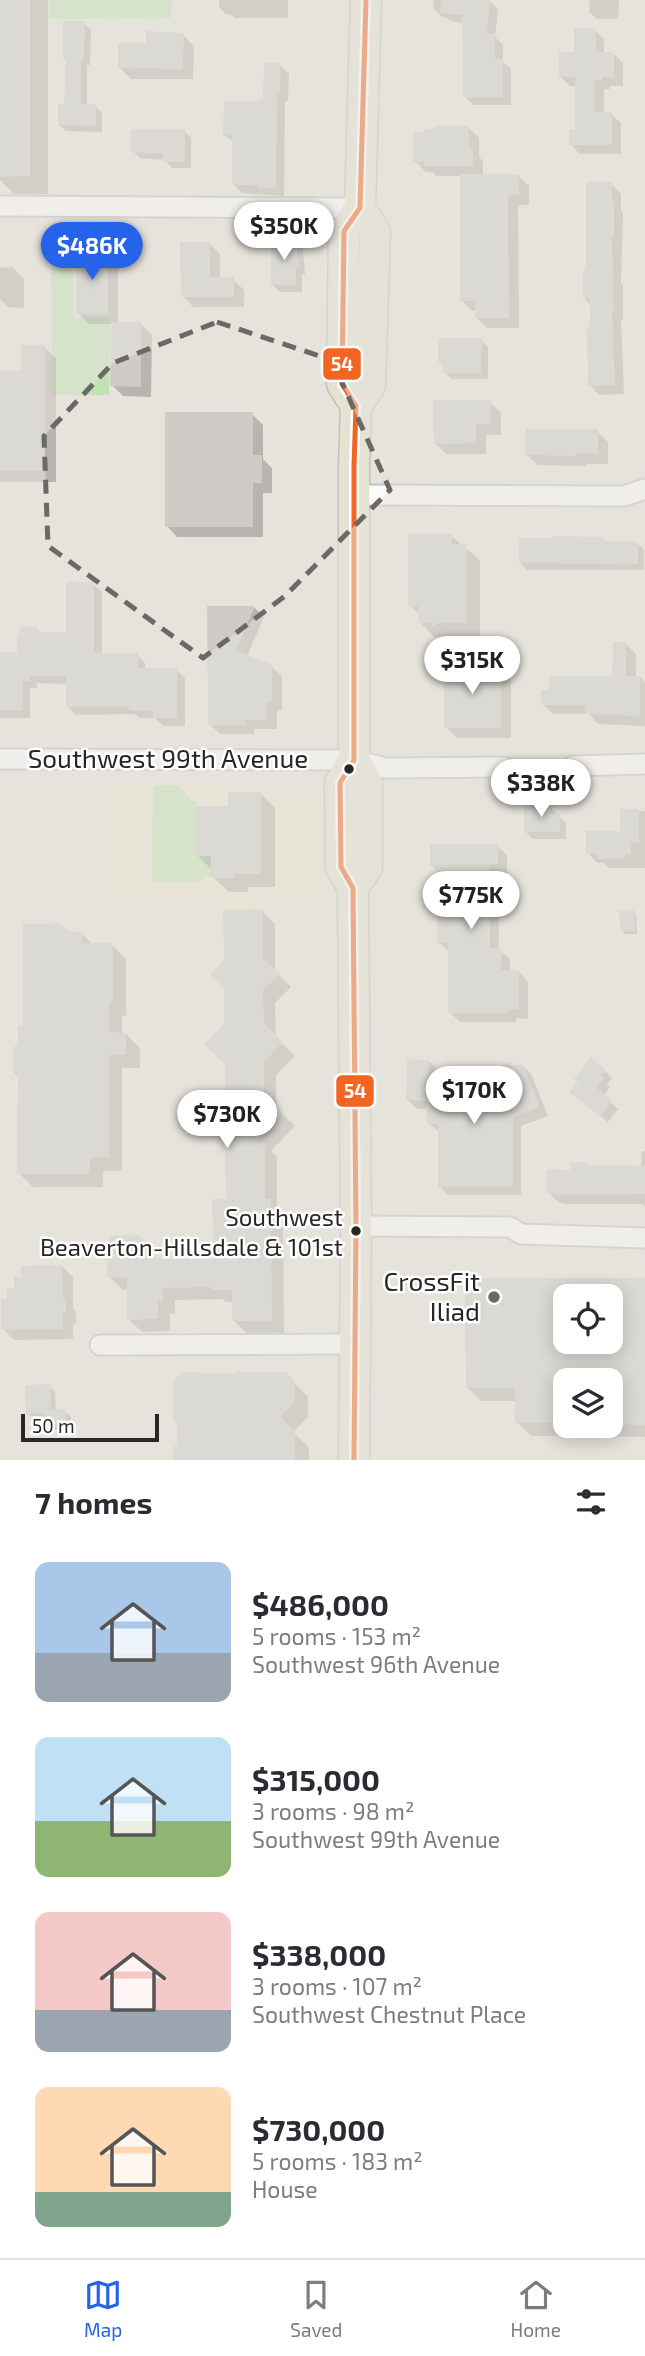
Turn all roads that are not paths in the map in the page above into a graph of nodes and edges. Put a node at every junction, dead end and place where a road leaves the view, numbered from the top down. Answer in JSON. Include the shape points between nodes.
{"nodes":[{"id":1,"x":366,"y":0,"type":"edge"},
{"id":2,"x":0,"y":206,"type":"edge"},
{"id":3,"x":360,"y":208,"type":"junction"},
{"id":4,"x":645,"y":489,"type":"edge"},
{"id":5,"x":354,"y":495,"type":"junction"},
{"id":6,"x":0,"y":759,"type":"edge"},
{"id":7,"x":354,"y":760,"type":"junction"},
{"id":8,"x":645,"y":764,"type":"edge"},
{"id":9,"x":573,"y":766,"type":"dead end"},
{"id":10,"x":503,"y":767,"type":"dead end"},
{"id":11,"x":356,"y":1226,"type":"junction"},
{"id":12,"x":645,"y":1238,"type":"edge"},
{"id":13,"x":354,"y":1344,"type":"junction"},
{"id":14,"x":100,"y":1345,"type":"dead end"},
{"id":15,"x":354,"y":1460,"type":"edge"}],
"edges":[{"from":1,"to":3,"type":"main road"},
{"from":2,"to":3,"type":"street"},
{"from":3,"to":5,"type":"main road","via":[[375,232],[370,386],[356,406]]},
{"from":4,"to":5,"type":"street","via":[[624,496]]},
{"from":5,"to":7,"type":"main road"},
{"from":6,"to":7,"type":"street","name":"Southwest 99th Avenue"},
{"from":7,"to":10,"type":"street","name":"Southwest 99th Avenue","via":[[386,768]]},
{"from":7,"to":11,"type":"main road","via":[[367,783],[367,867],[353,888]]},
{"from":8,"to":9,"type":"street"},
{"from":11,"to":12,"type":"street","via":[[510,1227],[521,1234]]},
{"from":11,"to":13,"type":"main road"},
{"from":13,"to":14,"type":"street"},
{"from":13,"to":15,"type":"main road"}]}
